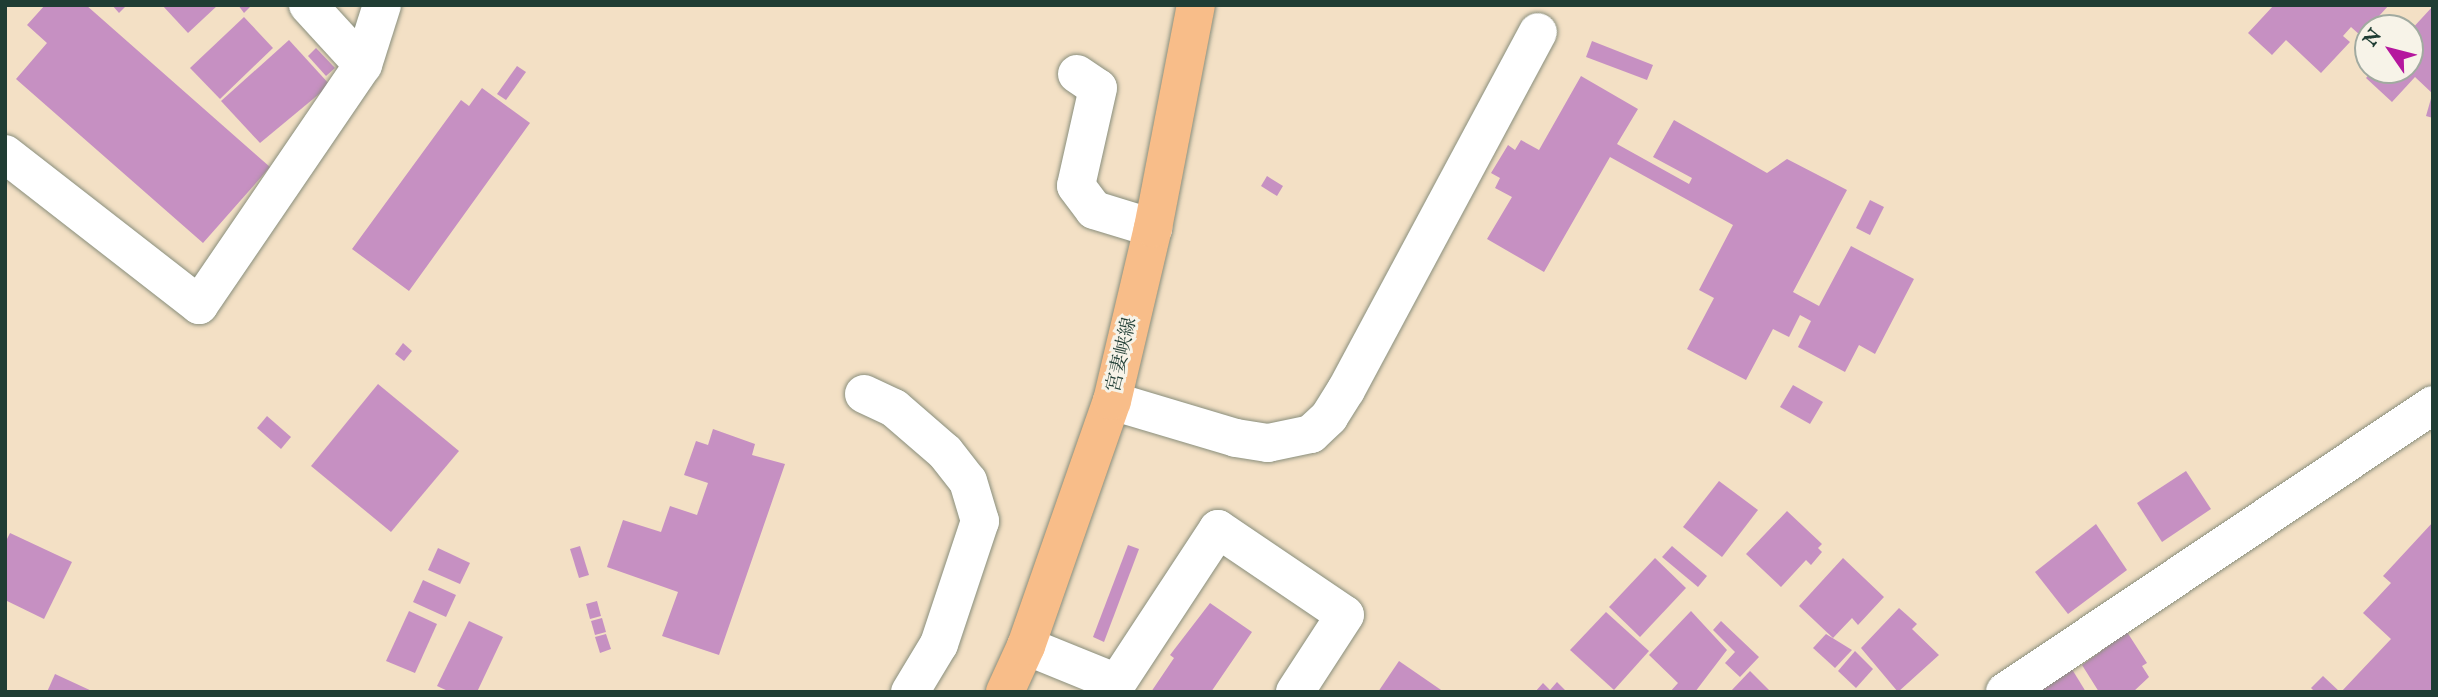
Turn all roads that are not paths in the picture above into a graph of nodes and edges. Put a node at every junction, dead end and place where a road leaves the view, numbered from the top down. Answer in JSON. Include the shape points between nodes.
{"nodes":[{"id":1,"x":308,"y":5,"type":"edge"},
{"id":2,"x":382,"y":5,"type":"edge"},
{"id":3,"x":1196,"y":5,"type":"edge"},
{"id":4,"x":1538,"y":32,"type":"dead end"},
{"id":5,"x":363,"y":65,"type":"junction"},
{"id":6,"x":1077,"y":74,"type":"dead end"},
{"id":7,"x":5,"y":154,"type":"edge"},
{"id":8,"x":1153,"y":228,"type":"junction"},
{"id":9,"x":864,"y":394,"type":"dead end"},
{"id":10,"x":1112,"y":401,"type":"junction"},
{"id":11,"x":2433,"y":405,"type":"edge"},
{"id":12,"x":1026,"y":646,"type":"junction"},
{"id":13,"x":1114,"y":687,"type":"edge"},
{"id":14,"x":910,"y":692,"type":"edge"},
{"id":15,"x":1005,"y":692,"type":"edge"},
{"id":16,"x":1295,"y":692,"type":"edge"},
{"id":17,"x":2005,"y":692,"type":"edge"}],
"edges":[{"from":1,"to":5,"type":"street"},
{"from":2,"to":5,"type":"street"},
{"from":3,"to":8,"type":"main road","name":"宮妻峡線"},
{"from":4,"to":10,"type":"street","via":[[1346,390],[1329,417],[1311,434],[1268,443],[1236,438]]},
{"from":5,"to":7,"type":"street","via":[[199,305]]},
{"from":6,"to":8,"type":"street","via":[[1098,88],[1076,186],[1094,210]]},
{"from":8,"to":10,"type":"main road","name":"宮妻峡線"},
{"from":9,"to":14,"type":"street","via":[[894,408],[945,452],[968,481],[980,521],[939,644]]},
{"from":10,"to":12,"type":"main road","name":"宮妻峡線"},
{"from":11,"to":17,"type":"street"},
{"from":12,"to":13,"type":"street"},
{"from":12,"to":15,"type":"main road","name":"宮妻峡線"},
{"from":13,"to":16,"type":"street","via":[[1219,529],[1345,615]]}]}
